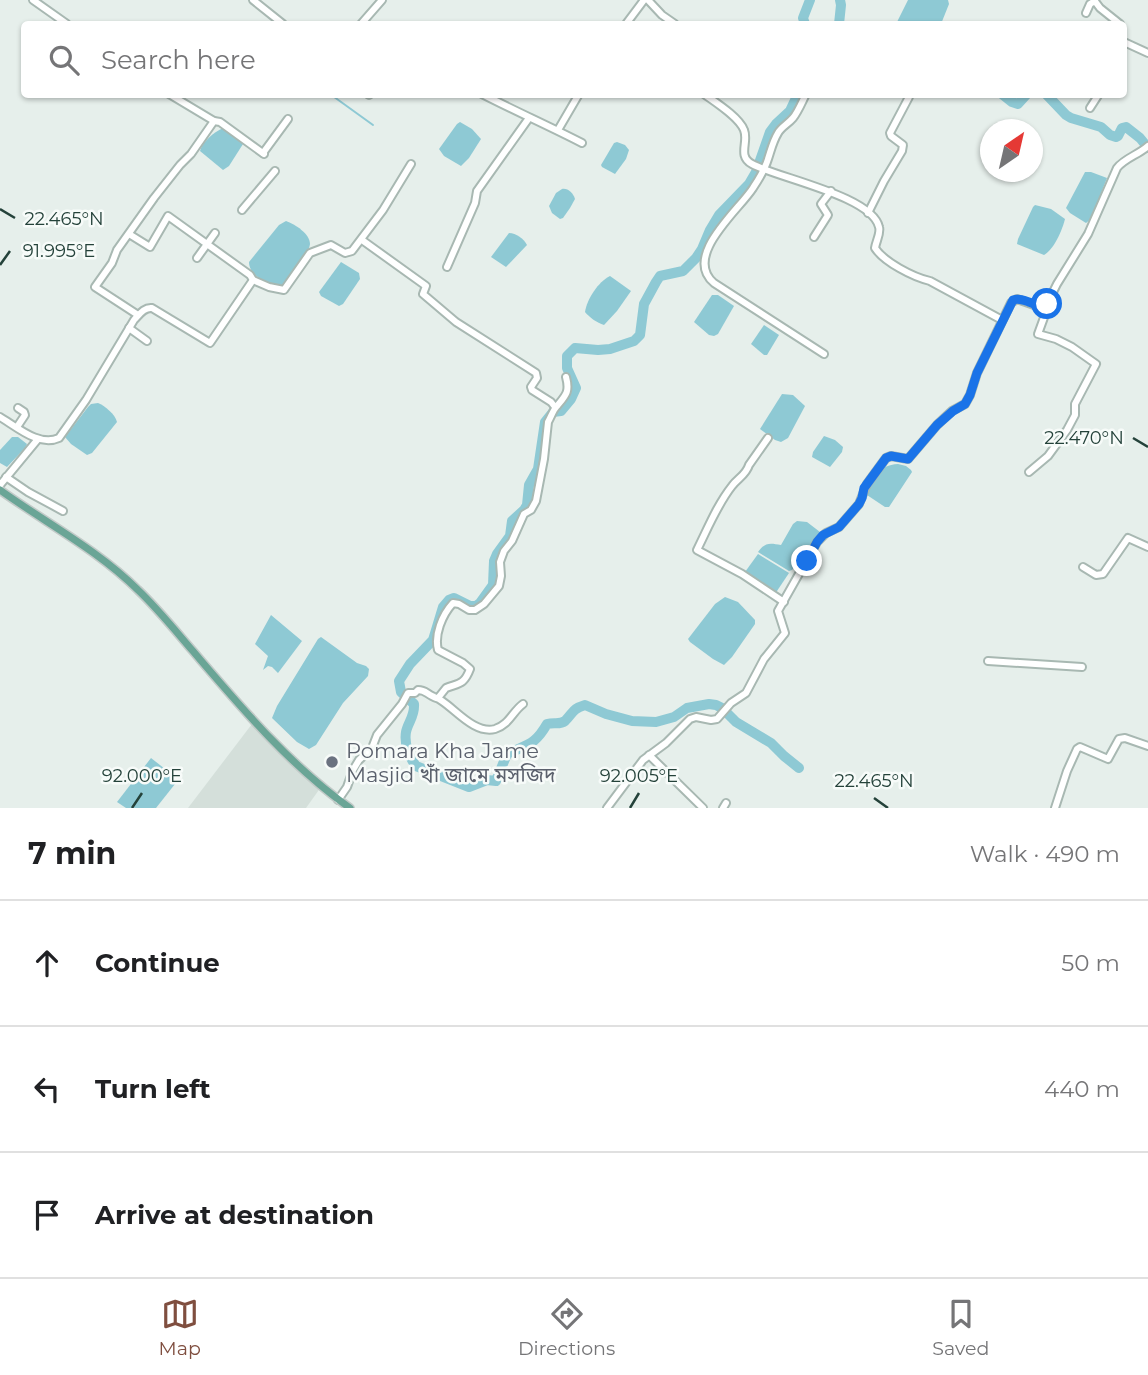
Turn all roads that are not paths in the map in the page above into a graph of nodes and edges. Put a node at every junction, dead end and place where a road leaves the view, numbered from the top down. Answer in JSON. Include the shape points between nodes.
{"nodes":[{"id":1,"x":33,"y":0,"type":"edge"},
{"id":2,"x":253,"y":0,"type":"edge"},
{"id":3,"x":382,"y":0,"type":"edge"},
{"id":4,"x":646,"y":0,"type":"edge"},
{"id":5,"x":1094,"y":1,"type":"edge"},
{"id":6,"x":1086,"y":13,"type":"dead end"},
{"id":7,"x":63,"y":21,"type":"edge"},
{"id":8,"x":279,"y":21,"type":"edge"},
{"id":9,"x":366,"y":21,"type":"edge"},
{"id":10,"x":628,"y":21,"type":"edge"},
{"id":11,"x":671,"y":21,"type":"edge"},
{"id":12,"x":1116,"y":21,"type":"edge"},
{"id":13,"x":1127,"y":44,"type":"edge"},
{"id":14,"x":1148,"y":54,"type":"edge"},
{"id":15,"x":176,"y":98,"type":"edge"},
{"id":16,"x":490,"y":98,"type":"edge"},
{"id":17,"x":577,"y":98,"type":"edge"},
{"id":18,"x":709,"y":98,"type":"edge"},
{"id":19,"x":804,"y":98,"type":"edge"},
{"id":20,"x":908,"y":98,"type":"edge"},
{"id":21,"x":1096,"y":98,"type":"edge"},
{"id":22,"x":1090,"y":108,"type":"dead end"},
{"id":23,"x":529,"y":118,"type":"junction"},
{"id":24,"x":288,"y":119,"type":"dead end"},
{"id":25,"x":214,"y":121,"type":"junction"},
{"id":26,"x":558,"y":130,"type":"junction"},
{"id":27,"x":582,"y":144,"type":"dead end"},
{"id":28,"x":1145,"y":148,"type":"edge"},
{"id":29,"x":411,"y":164,"type":"dead end"},
{"id":30,"x":760,"y":167,"type":"junction"},
{"id":31,"x":275,"y":171,"type":"dead end"},
{"id":32,"x":831,"y":191,"type":"junction"},
{"id":33,"x":242,"y":210,"type":"dead end"},
{"id":34,"x":868,"y":213,"type":"junction"},
{"id":35,"x":215,"y":233,"type":"dead end"},
{"id":36,"x":129,"y":234,"type":"junction"},
{"id":37,"x":814,"y":237,"type":"dead end"},
{"id":38,"x":362,"y":240,"type":"junction"},
{"id":39,"x":206,"y":246,"type":"junction"},
{"id":40,"x":198,"y":258,"type":"dead end"},
{"id":41,"x":447,"y":267,"type":"dead end"},
{"id":42,"x":253,"y":280,"type":"junction"},
{"id":43,"x":1046,"y":305,"type":"junction"},
{"id":44,"x":138,"y":315,"type":"junction"},
{"id":45,"x":1002,"y":320,"type":"junction"},
{"id":46,"x":129,"y":328,"type":"junction"},
{"id":47,"x":147,"y":341,"type":"dead end"},
{"id":48,"x":824,"y":354,"type":"dead end"},
{"id":49,"x":569,"y":379,"type":"dead end"},
{"id":50,"x":555,"y":407,"type":"junction"},
{"id":51,"x":18,"y":408,"type":"dead end"},
{"id":52,"x":0,"y":417,"type":"edge"},
{"id":53,"x":17,"y":427,"type":"junction"},
{"id":54,"x":768,"y":438,"type":"dead end"},
{"id":55,"x":38,"y":439,"type":"junction"},
{"id":56,"x":1029,"y":472,"type":"dead end"},
{"id":57,"x":6,"y":477,"type":"junction"},
{"id":58,"x":0,"y":485,"type":"edge"},
{"id":59,"x":0,"y":490,"type":"edge"},
{"id":60,"x":63,"y":511,"type":"dead end"},
{"id":61,"x":1147,"y":545,"type":"edge"},
{"id":62,"x":1083,"y":567,"type":"dead end"},
{"id":63,"x":784,"y":602,"type":"junction"},
{"id":64,"x":988,"y":662,"type":"dead end"},
{"id":65,"x":1082,"y":667,"type":"dead end"},
{"id":66,"x":438,"y":698,"type":"junction"},
{"id":67,"x":523,"y":704,"type":"dead end"},
{"id":68,"x":1148,"y":747,"type":"edge"},
{"id":69,"x":649,"y":755,"type":"junction"},
{"id":70,"x":338,"y":800,"type":"junction"},
{"id":71,"x":350,"y":808,"type":"edge"},
{"id":72,"x":607,"y":808,"type":"edge"},
{"id":73,"x":703,"y":808,"type":"edge"},
{"id":74,"x":1055,"y":808,"type":"edge"}],
"edges":[{"from":1,"to":7,"type":"street"},
{"from":2,"to":8,"type":"street"},
{"from":3,"to":9,"type":"street"},
{"from":4,"to":10,"type":"street"},
{"from":4,"to":11,"type":"street"},
{"from":5,"to":6,"type":"street"},
{"from":5,"to":12,"type":"street"},
{"from":13,"to":14,"type":"street"},
{"from":15,"to":25,"type":"street"},
{"from":16,"to":23,"type":"street"},
{"from":17,"to":26,"type":"street"},
{"from":18,"to":30,"type":"street","via":[[743,127],[745,159]]},
{"from":19,"to":30,"type":"street"},
{"from":20,"to":34,"type":"street","via":[[890,133],[903,145],[902,151]]},
{"from":21,"to":22,"type":"street"},
{"from":23,"to":26,"type":"street"},
{"from":23,"to":41,"type":"street","via":[[477,191]]},
{"from":24,"to":25,"type":"street","via":[[264,153]]},
{"from":25,"to":36,"type":"street"},
{"from":26,"to":27,"type":"street"},
{"from":28,"to":43,"type":"street","via":[[1117,168],[1088,234]]},
{"from":29,"to":38,"type":"street"},
{"from":30,"to":32,"type":"street"},
{"from":30,"to":48,"type":"street","via":[[752,189],[713,237],[707,250],[708,277]]},
{"from":31,"to":33,"type":"street"},
{"from":32,"to":34,"type":"street"},
{"from":32,"to":37,"type":"street","via":[[821,204],[828,215]]},
{"from":34,"to":45,"type":"street","via":[[879,226],[877,252]]},
{"from":35,"to":39,"type":"street"},
{"from":36,"to":39,"type":"street","via":[[150,247],[168,216]]},
{"from":36,"to":44,"type":"street","via":[[95,287]]},
{"from":38,"to":42,"type":"street","via":[[349,253],[331,245],[310,253],[284,290]]},
{"from":38,"to":50,"type":"street","via":[[426,286],[423,294],[456,322],[536,373],[532,390]]},
{"from":39,"to":40,"type":"street"},
{"from":39,"to":42,"type":"street"},
{"from":42,"to":44,"type":"street","via":[[210,343],[152,309]]},
{"from":43,"to":45,"type":"street","via":[[1017,299]]},
{"from":43,"to":56,"type":"street","via":[[1038,334],[1072,347],[1096,365],[1067,430]]},
{"from":44,"to":46,"type":"street"},
{"from":45,"to":63,"type":"street","via":[[965,404],[937,425],[908,459],[891,456],[882,462],[859,504],[839,527],[817,542]]},
{"from":46,"to":47,"type":"street"},
{"from":46,"to":55,"type":"street","via":[[63,433],[52,441]]},
{"from":49,"to":50,"type":"street","via":[[563,401]]},
{"from":50,"to":66,"type":"street","via":[[541,451],[536,501],[504,551],[499,586],[475,610],[448,603],[436,645],[470,669],[463,681],[446,688]]},
{"from":51,"to":53,"type":"street","via":[[25,415]]},
{"from":52,"to":53,"type":"street"},
{"from":53,"to":55,"type":"street"},
{"from":54,"to":63,"type":"street","via":[[729,489],[697,550]]},
{"from":55,"to":57,"type":"street"},
{"from":57,"to":58,"type":"street"},
{"from":57,"to":60,"type":"street"},
{"from":59,"to":70,"type":"main road","via":[[127,578],[295,763]]},
{"from":61,"to":62,"type":"street","via":[[1127,538],[1101,575]]},
{"from":63,"to":69,"type":"street","via":[[778,614],[785,633],[760,666],[749,690],[714,720],[692,718]]},
{"from":64,"to":65,"type":"street"},
{"from":66,"to":67,"type":"street","via":[[474,725],[493,730]]},
{"from":66,"to":70,"type":"street","via":[[421,690],[408,693],[359,760]]},
{"from":68,"to":74,"type":"street","via":[[1119,739],[1108,759],[1080,747]]},
{"from":69,"to":72,"type":"street"},
{"from":69,"to":73,"type":"street"},
{"from":70,"to":71,"type":"main road"}]}
